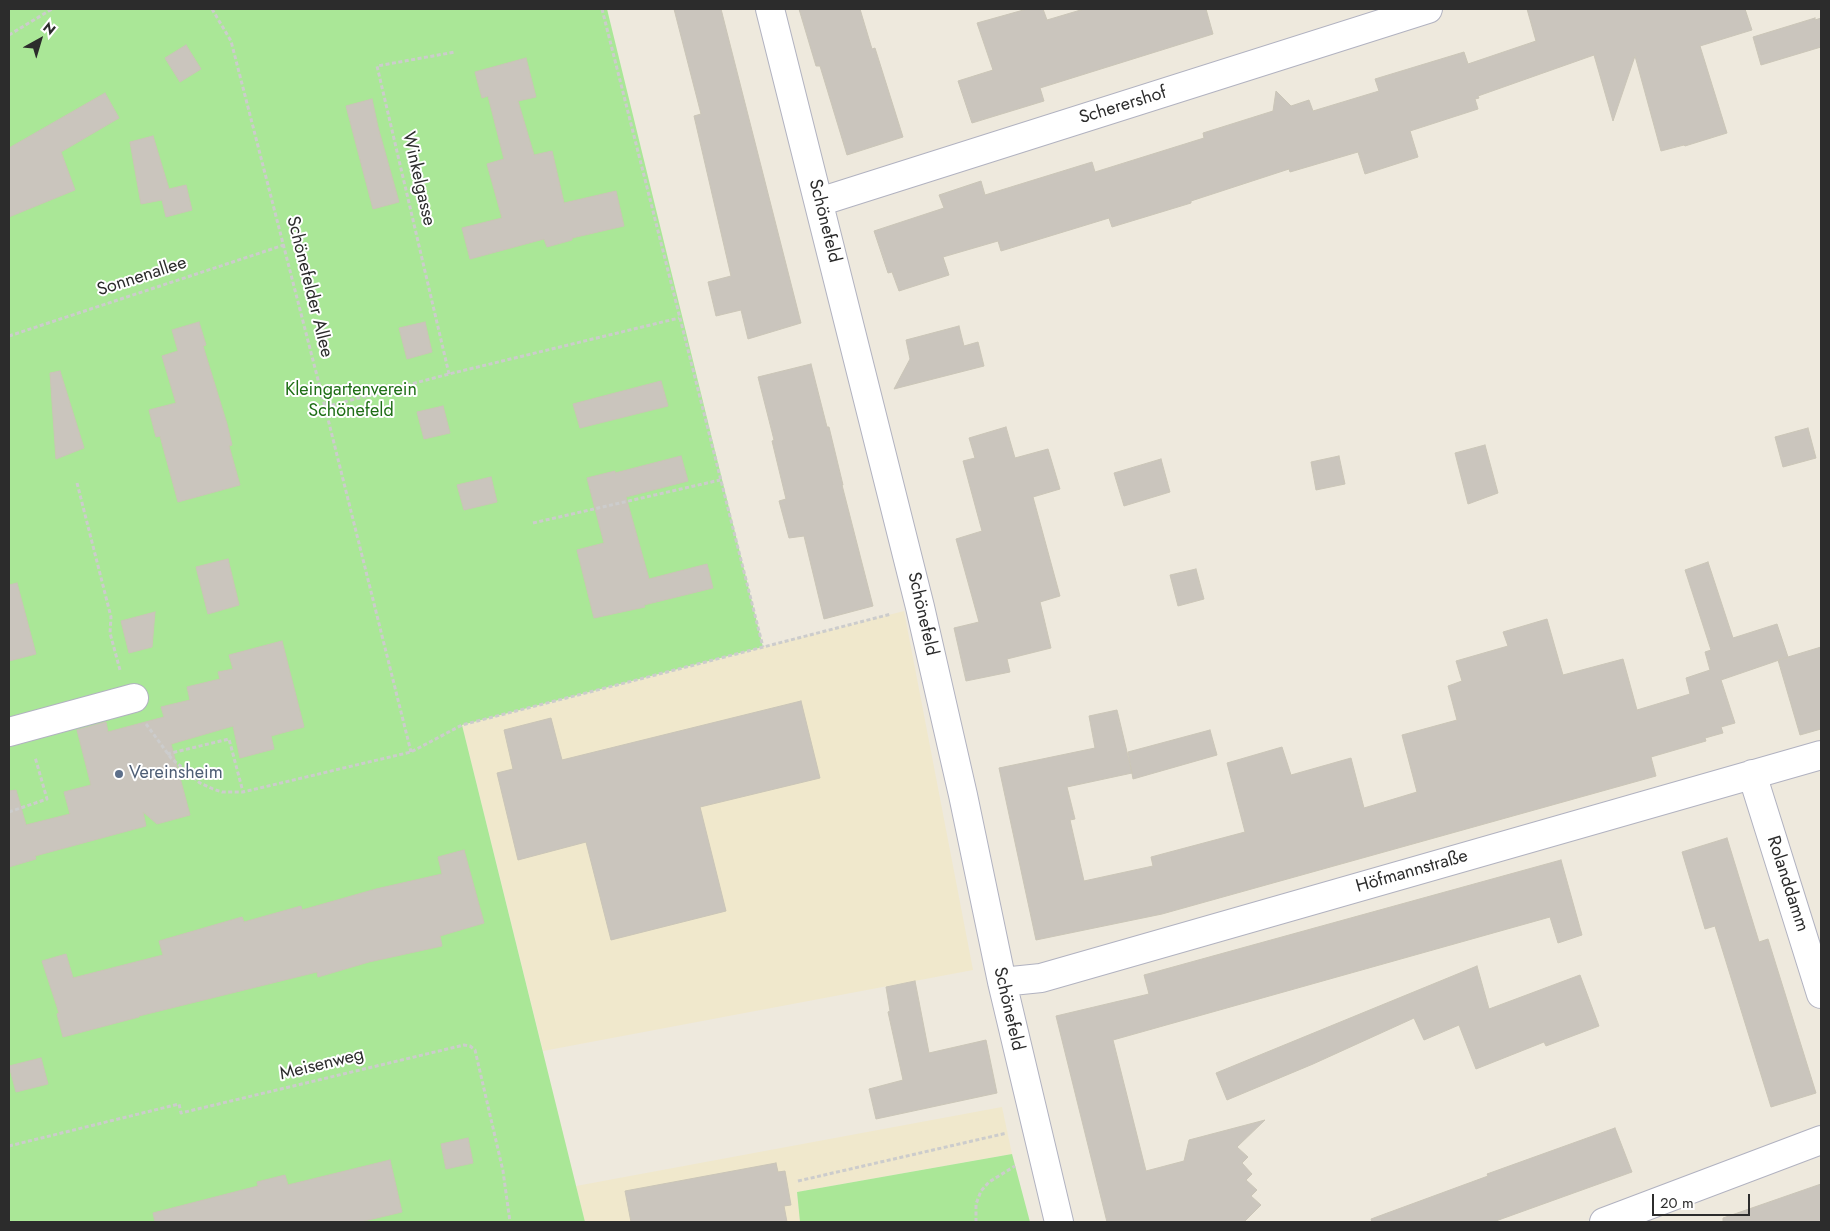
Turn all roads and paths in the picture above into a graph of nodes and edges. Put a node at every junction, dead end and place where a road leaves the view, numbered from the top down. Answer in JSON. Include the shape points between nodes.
{"nodes":[{"id":1,"x":52,"y":9,"type":"edge"},
{"id":2,"x":212,"y":9,"type":"edge"},
{"id":3,"x":602,"y":9,"type":"edge"},
{"id":4,"x":770,"y":9,"type":"edge"},
{"id":5,"x":1428,"y":9,"type":"edge"},
{"id":6,"x":9,"y":35,"type":"edge"},
{"id":7,"x":455,"y":52,"type":"dead end"},
{"id":8,"x":819,"y":202,"type":"junction"},
{"id":9,"x":284,"y":245,"type":"junction"},
{"id":10,"x":679,"y":318,"type":"junction"},
{"id":11,"x":9,"y":336,"type":"edge"},
{"id":12,"x":449,"y":374,"type":"junction"},
{"id":13,"x":325,"y":408,"type":"junction"},
{"id":14,"x":720,"y":480,"type":"junction"},
{"id":15,"x":77,"y":483,"type":"dead end"},
{"id":16,"x":533,"y":523,"type":"dead end"},
{"id":17,"x":920,"y":606,"type":"junction"},
{"id":18,"x":763,"y":647,"type":"junction"},
{"id":19,"x":134,"y":698,"type":"junction"},
{"id":20,"x":18,"y":729,"type":"edge"},
{"id":21,"x":411,"y":752,"type":"junction"},
{"id":22,"x":167,"y":754,"type":"junction"},
{"id":23,"x":1821,"y":755,"type":"edge"},
{"id":24,"x":1752,"y":774,"type":"junction"},
{"id":25,"x":243,"y":792,"type":"junction"},
{"id":26,"x":9,"y":812,"type":"edge"},
{"id":27,"x":1002,"y":982,"type":"junction"},
{"id":28,"x":1821,"y":994,"type":"edge"},
{"id":29,"x":1038,"y":1138,"type":"junction"},
{"id":30,"x":1821,"y":1140,"type":"edge"},
{"id":31,"x":9,"y":1146,"type":"edge"},
{"id":32,"x":798,"y":1181,"type":"dead end"},
{"id":33,"x":510,"y":1222,"type":"edge"},
{"id":34,"x":976,"y":1222,"type":"edge"},
{"id":35,"x":1058,"y":1222,"type":"edge"},
{"id":36,"x":1604,"y":1222,"type":"edge"}],
"edges":[{"from":1,"to":6,"type":"path"},
{"from":2,"to":9,"type":"path","name":"Schönefelder Allee","via":[[231,41]]},
{"from":3,"to":10,"type":"path"},
{"from":4,"to":8,"type":"street","name":"Schönefeld"},
{"from":5,"to":8,"type":"street","name":"Scherershof"},
{"from":7,"to":12,"type":"path","name":"Winkelgasse","via":[[377,66]]},
{"from":8,"to":17,"type":"street","name":"Schönefeld"},
{"from":9,"to":11,"type":"path","name":"Sonnenallee"},
{"from":9,"to":13,"type":"path","name":"Schönefelder Allee"},
{"from":10,"to":12,"type":"path"},
{"from":10,"to":14,"type":"path"},
{"from":12,"to":13,"type":"path"},
{"from":13,"to":21,"type":"path","name":"Schönefelder Allee"},
{"from":14,"to":16,"type":"path"},
{"from":14,"to":18,"type":"path"},
{"from":15,"to":19,"type":"path","via":[[111,617],[110,633],[124,686]]},
{"from":17,"to":18,"type":"path"},
{"from":17,"to":27,"type":"street","name":"Schönefeld"},
{"from":18,"to":21,"type":"path","via":[[462,725]]},
{"from":19,"to":20,"type":"street"},
{"from":19,"to":22,"type":"path"},
{"from":20,"to":26,"type":"path","via":[[47,799]]},
{"from":21,"to":25,"type":"path"},
{"from":22,"to":25,"type":"path","via":[[207,787],[222,792]]},
{"from":22,"to":25,"type":"path","via":[[229,739]]},
{"from":23,"to":24,"type":"street","name":"Höfmannstraße"},
{"from":24,"to":27,"type":"street","name":"Höfmannstraße","via":[[1041,978]]},
{"from":24,"to":28,"type":"street","name":"Rolanddamm"},
{"from":27,"to":29,"type":"street","name":"Schönefeld"},
{"from":29,"to":32,"type":"path"},
{"from":29,"to":34,"type":"path","via":[[981,1191],[976,1204]]},
{"from":29,"to":35,"type":"street","name":"Schönefeld"},
{"from":30,"to":36,"type":"street"},
{"from":31,"to":33,"type":"path","name":"Meisenweg","via":[[178,1104],[182,1113],[464,1045],[475,1050],[503,1171]]}]}
